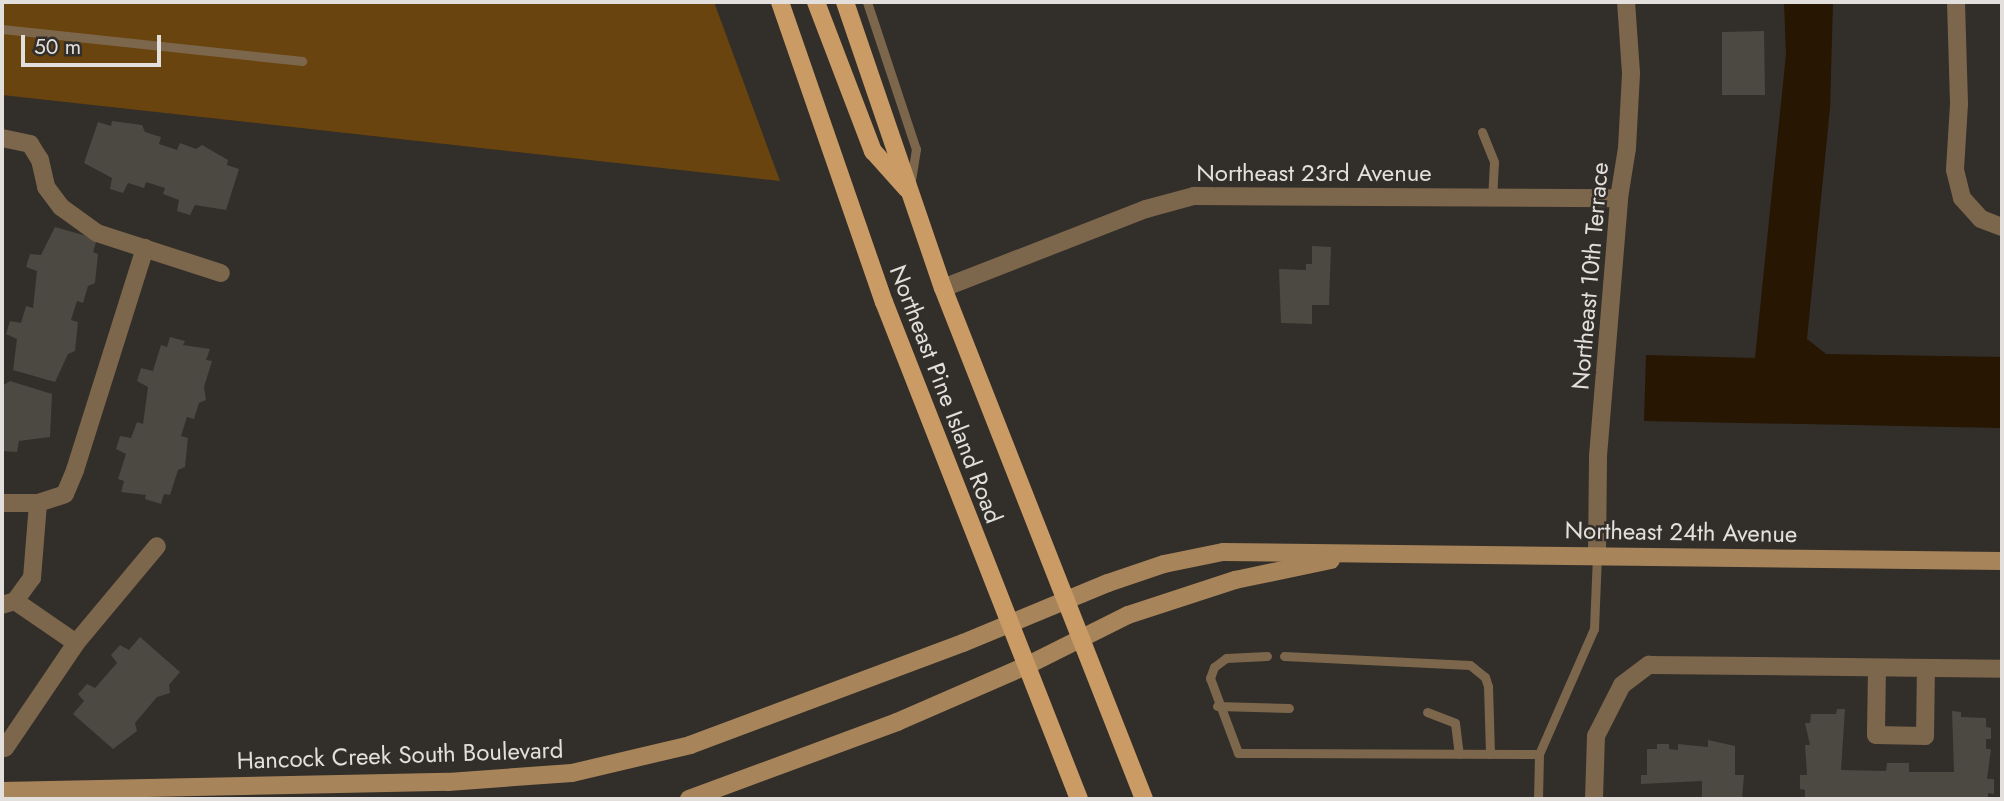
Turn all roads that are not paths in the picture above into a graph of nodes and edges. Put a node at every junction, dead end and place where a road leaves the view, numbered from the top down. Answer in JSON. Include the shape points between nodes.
{"nodes":[{"id":1,"x":780,"y":2,"type":"edge"},
{"id":2,"x":816,"y":2,"type":"edge"},
{"id":3,"x":845,"y":2,"type":"edge"},
{"id":4,"x":867,"y":2,"type":"edge"},
{"id":5,"x":1626,"y":2,"type":"edge"},
{"id":6,"x":1956,"y":2,"type":"edge"},
{"id":7,"x":2,"y":29,"type":"edge"},
{"id":8,"x":302,"y":61,"type":"dead end"},
{"id":9,"x":1482,"y":132,"type":"dead end"},
{"id":10,"x":2,"y":138,"type":"edge"},
{"id":11,"x":910,"y":191,"type":"junction"},
{"id":12,"x":1619,"y":198,"type":"junction"},
{"id":13,"x":1492,"y":199,"type":"junction"},
{"id":14,"x":2002,"y":227,"type":"edge"},
{"id":15,"x":145,"y":248,"type":"junction"},
{"id":16,"x":221,"y":272,"type":"dead end"},
{"id":17,"x":943,"y":288,"type":"junction"},
{"id":18,"x":2,"y":503,"type":"edge"},
{"id":19,"x":38,"y":503,"type":"junction"},
{"id":20,"x":157,"y":546,"type":"dead end"},
{"id":21,"x":1358,"y":554,"type":"junction"},
{"id":22,"x":1597,"y":555,"type":"junction"},
{"id":23,"x":2002,"y":561,"type":"edge"},
{"id":24,"x":1064,"y":602,"type":"junction"},
{"id":25,"x":7,"y":608,"type":"edge"},
{"id":26,"x":1008,"y":624,"type":"junction"},
{"id":27,"x":1079,"y":640,"type":"junction"},
{"id":28,"x":76,"y":643,"type":"junction"},
{"id":29,"x":1267,"y":656,"type":"dead end"},
{"id":30,"x":1284,"y":656,"type":"dead end"},
{"id":31,"x":1026,"y":666,"type":"junction"},
{"id":32,"x":1877,"y":668,"type":"junction"},
{"id":33,"x":1926,"y":668,"type":"junction"},
{"id":34,"x":2002,"y":669,"type":"edge"},
{"id":35,"x":1217,"y":706,"type":"junction"},
{"id":36,"x":1289,"y":708,"type":"dead end"},
{"id":37,"x":1427,"y":712,"type":"dead end"},
{"id":38,"x":5,"y":748,"type":"dead end"},
{"id":39,"x":1459,"y":754,"type":"junction"},
{"id":40,"x":1490,"y":754,"type":"junction"},
{"id":41,"x":1539,"y":754,"type":"junction"},
{"id":42,"x":2,"y":791,"type":"edge"},
{"id":43,"x":689,"y":799,"type":"edge"},
{"id":44,"x":1079,"y":799,"type":"edge"},
{"id":45,"x":1144,"y":799,"type":"edge"},
{"id":46,"x":1538,"y":799,"type":"edge"},
{"id":47,"x":1594,"y":799,"type":"edge"}],
"edges":[{"from":1,"to":26,"type":"main road","name":"Northeast Pine Island Road","via":[[873,271]]},
{"from":2,"to":11,"type":"main road","via":[[873,151]]},
{"from":3,"to":11,"type":"main road","name":"Northeast Pine Island Road"},
{"from":4,"to":11,"type":"lane","via":[[916,149]]},
{"from":5,"to":12,"type":"street","name":"Northeast 10th Terrace","via":[[1631,73]]},
{"from":6,"to":14,"type":"street","via":[[1959,104],[1955,170],[1962,198],[1981,219]]},
{"from":7,"to":8,"type":"lane"},
{"from":9,"to":13,"type":"lane","via":[[1494,162]]},
{"from":10,"to":15,"type":"street","via":[[30,144],[40,160],[46,187],[61,207],[97,233]]},
{"from":11,"to":17,"type":"main road","name":"Northeast Pine Island Road"},
{"from":12,"to":13,"type":"street","name":"Northeast 23rd Avenue"},
{"from":12,"to":22,"type":"street","name":"Northeast 10th Terrace","via":[[1598,456]]},
{"from":13,"to":17,"type":"street","name":"Northeast 23rd Avenue","via":[[1194,196],[1146,209]]},
{"from":15,"to":16,"type":"street"},
{"from":15,"to":19,"type":"street","via":[[65,494]]},
{"from":17,"to":24,"type":"main road","name":"Northeast Pine Island Road"},
{"from":18,"to":19,"type":"street"},
{"from":19,"to":25,"type":"street","via":[[32,578]]},
{"from":20,"to":28,"type":"street"},
{"from":21,"to":22,"type":"street","name":"Northeast 24th Avenue"},
{"from":21,"to":24,"type":"street","name":"Northeast 24th Avenue","via":[[1253,551],[1193,556]]},
{"from":21,"to":27,"type":"street","name":"Northeast 24th Avenue","via":[[1235,580],[1128,615]]},
{"from":22,"to":23,"type":"street","name":"Northeast 24th Avenue"},
{"from":22,"to":41,"type":"lane","via":[[1594,629]]},
{"from":24,"to":26,"type":"street","name":"Hancock Creek South Boulevard"},
{"from":24,"to":27,"type":"main road","name":"Northeast Pine Island Road"},
{"from":25,"to":28,"type":"street"},
{"from":26,"to":31,"type":"main road","name":"Northeast Pine Island Road"},
{"from":26,"to":42,"type":"street","name":"Hancock Creek South Boulevard","via":[[690,745],[572,773],[448,782]]},
{"from":27,"to":31,"type":"street"},
{"from":27,"to":45,"type":"main road","name":"Northeast Pine Island Road"},
{"from":28,"to":38,"type":"street"},
{"from":29,"to":35,"type":"lane","via":[[1226,658],[1214,667],[1209,686]]},
{"from":30,"to":40,"type":"lane","via":[[1470,665],[1488,686]]},
{"from":31,"to":43,"type":"street","via":[[767,774]]},
{"from":31,"to":44,"type":"main road","name":"Northeast Pine Island Road"},
{"from":32,"to":33,"type":"street"},
{"from":32,"to":33,"type":"street","via":[[1876,735],[1925,736]]},
{"from":32,"to":47,"type":"street","via":[[1649,665],[1635,671],[1622,685],[1596,736]]},
{"from":33,"to":34,"type":"street"},
{"from":35,"to":36,"type":"lane"},
{"from":35,"to":39,"type":"lane","via":[[1238,753]]},
{"from":37,"to":39,"type":"lane","via":[[1455,723]]},
{"from":39,"to":40,"type":"lane"},
{"from":40,"to":41,"type":"lane"},
{"from":41,"to":46,"type":"lane"}]}
